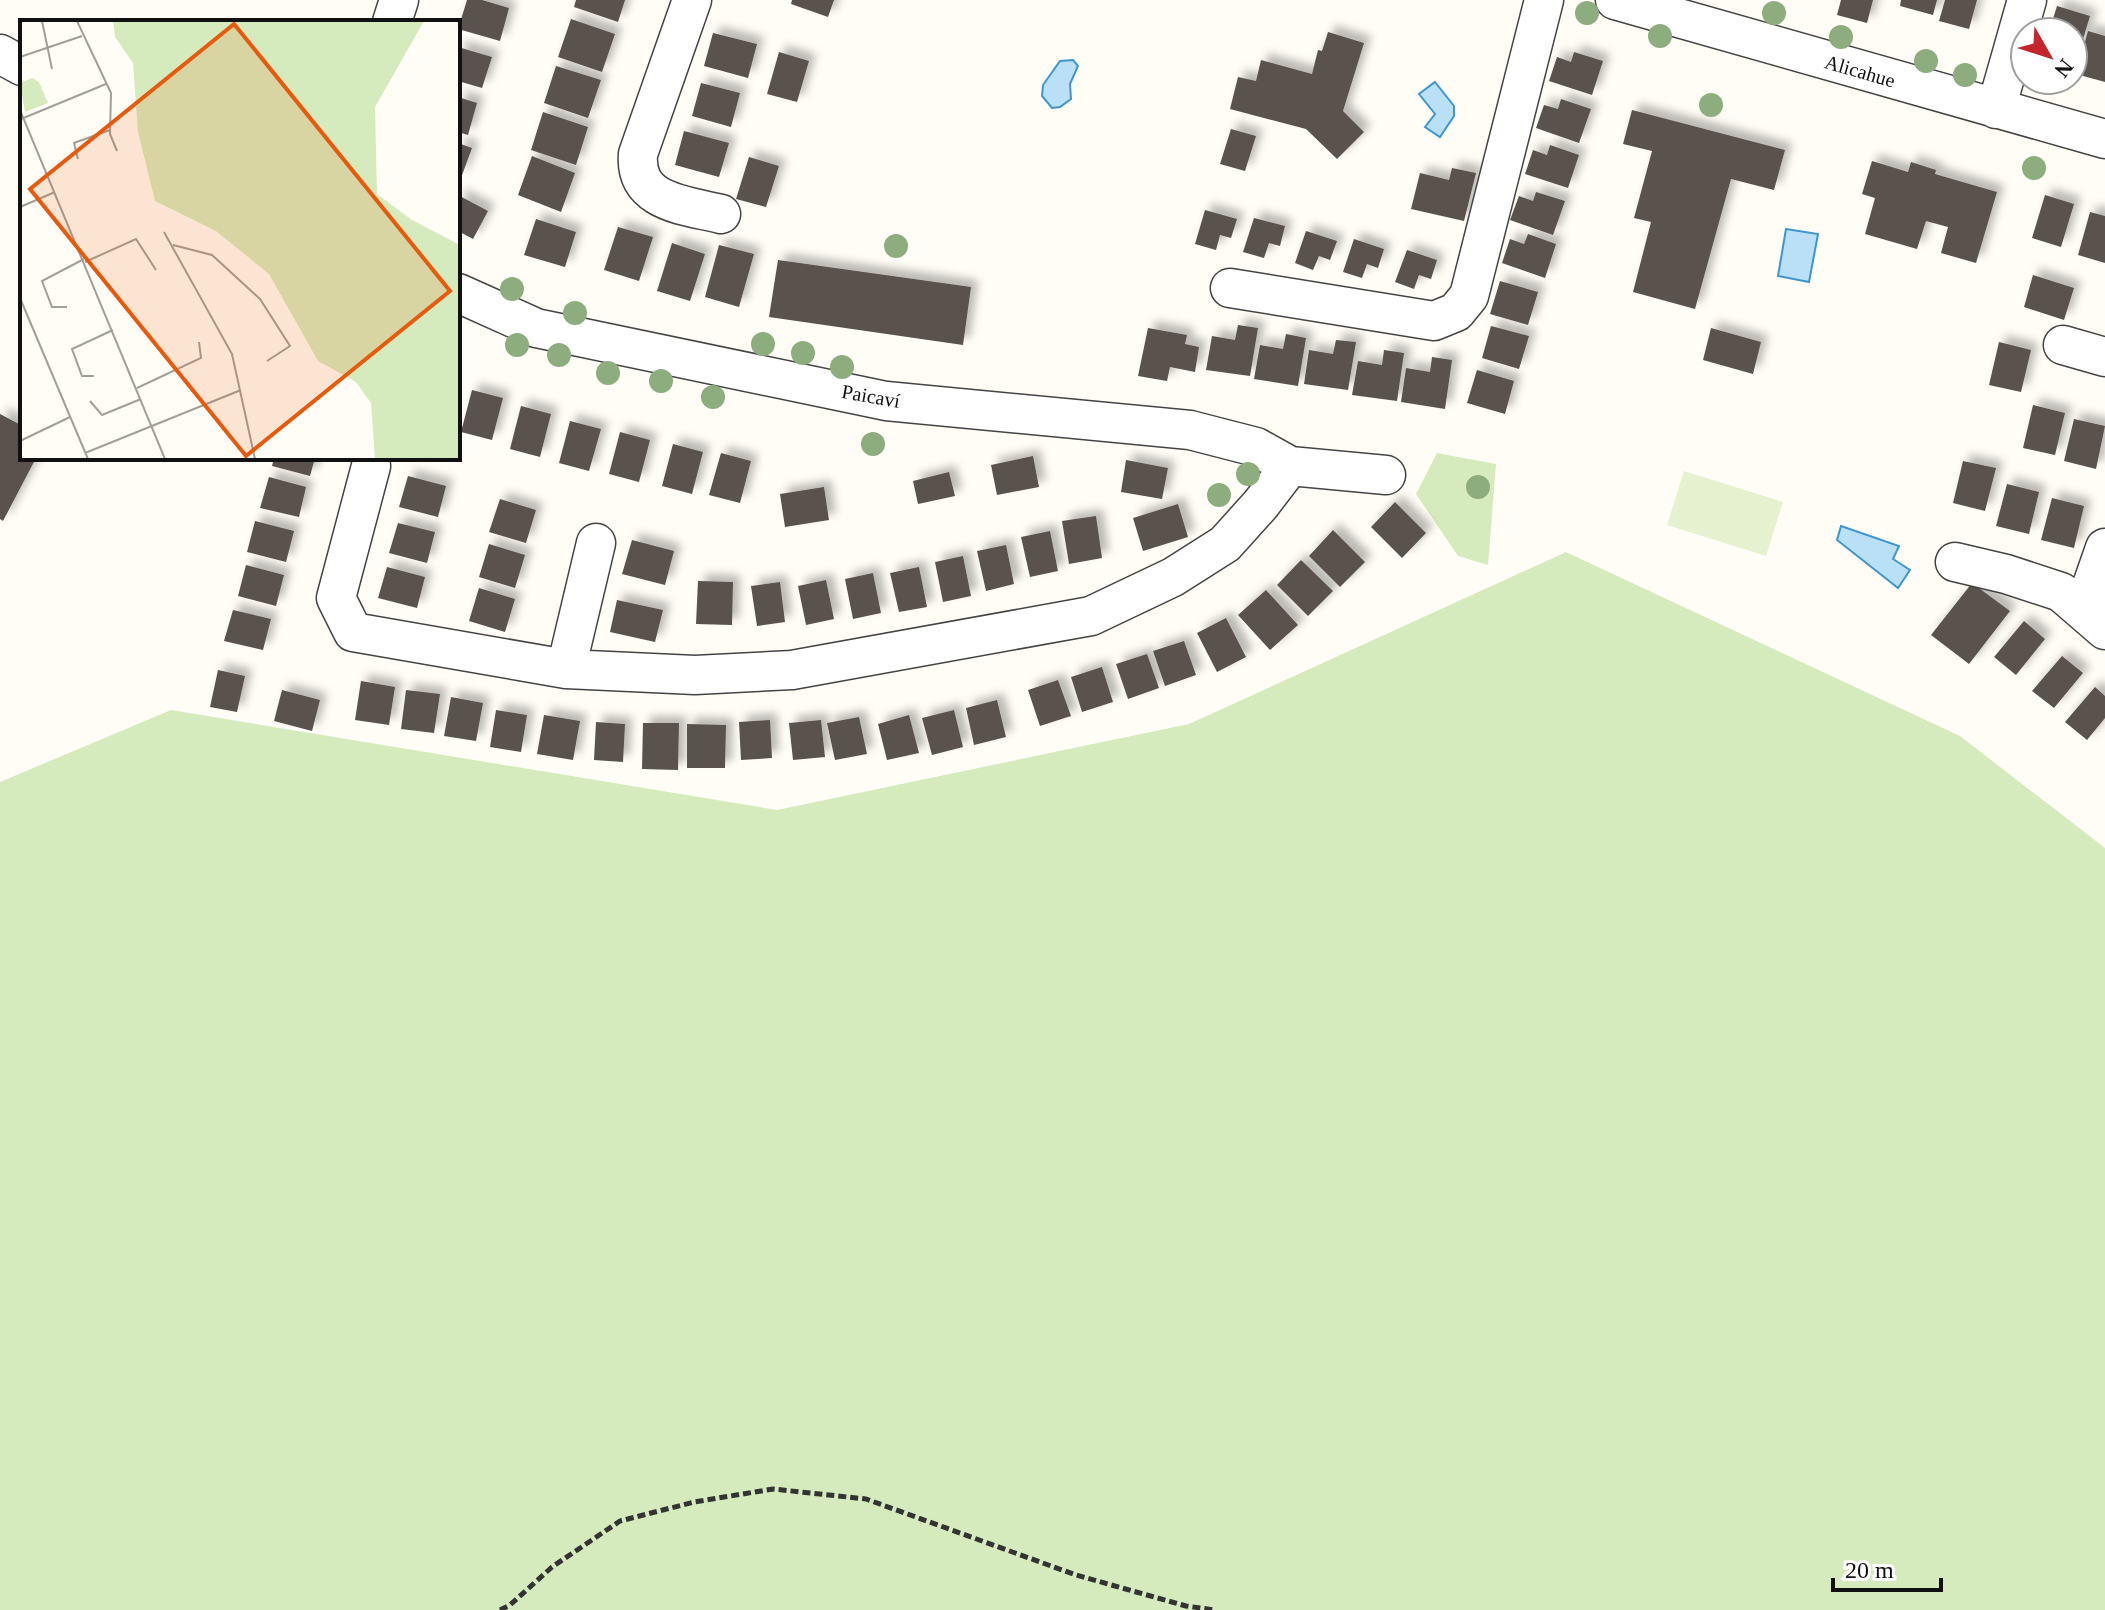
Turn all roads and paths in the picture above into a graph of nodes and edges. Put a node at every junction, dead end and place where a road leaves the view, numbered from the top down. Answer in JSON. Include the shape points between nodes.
{"nodes":[{"id":1,"x":399,"y":0,"type":"edge"},
{"id":2,"x":692,"y":0,"type":"edge"},
{"id":3,"x":1544,"y":0,"type":"edge"},
{"id":4,"x":1615,"y":0,"type":"edge"},
{"id":5,"x":2027,"y":0,"type":"edge"},
{"id":6,"x":393,"y":20,"type":"edge"},
{"id":7,"x":0,"y":54,"type":"edge"},
{"id":8,"x":20,"y":65,"type":"edge"},
{"id":9,"x":1996,"y":109,"type":"junction"},
{"id":10,"x":2105,"y":139,"type":"edge"},
{"id":11,"x":721,"y":214,"type":"dead end"},
{"id":12,"x":1230,"y":288,"type":"dead end"},
{"id":13,"x":460,"y":294,"type":"edge"},
{"id":14,"x":2063,"y":345,"type":"dead end"},
{"id":15,"x":2105,"y":357,"type":"edge"},
{"id":16,"x":371,"y":466,"type":"dead end"},
{"id":17,"x":1290,"y":466,"type":"junction"},
{"id":18,"x":1386,"y":475,"type":"dead end"},
{"id":19,"x":596,"y":543,"type":"dead end"},
{"id":20,"x":2105,"y":548,"type":"edge"},
{"id":21,"x":1955,"y":562,"type":"dead end"},
{"id":22,"x":2094,"y":621,"type":"edge"},
{"id":23,"x":566,"y":669,"type":"junction"},
{"id":24,"x":1188,"y":1608,"type":"edge"},
{"id":25,"x":500,"y":1610,"type":"edge"},
{"id":26,"x":1215,"y":1610,"type":"edge"}],
"edges":[{"from":1,"to":6,"type":"street"},
{"from":2,"to":11,"type":"street","via":[[637,162],[643,182],[654,194]]},
{"from":3,"to":12,"type":"street","via":[[1469,296],[1456,312],[1434,321]]},
{"from":4,"to":9,"type":"street","name":"Alicahue"},
{"from":5,"to":9,"type":"street"},
{"from":7,"to":8,"type":"street"},
{"from":9,"to":10,"type":"street","name":"Alicahue"},
{"from":13,"to":17,"type":"street","name":"Paicaví","via":[[536,328],[886,401],[1190,430],[1256,447]]},
{"from":14,"to":15,"type":"street"},
{"from":16,"to":23,"type":"street","via":[[336,598],[353,632]]},
{"from":17,"to":18,"type":"street","name":"Paicaví"},
{"from":17,"to":23,"type":"street","via":[[1225,544],[1173,577],[1091,616],[792,670],[695,675]]},
{"from":19,"to":23,"type":"street"},
{"from":20,"to":22,"type":"street"},
{"from":21,"to":22,"type":"street","via":[[2061,592]]},
{"from":24,"to":25,"type":"path","via":[[1076,1575],[866,1499],[773,1489],[620,1521]]},
{"from":24,"to":26,"type":"path"}]}
